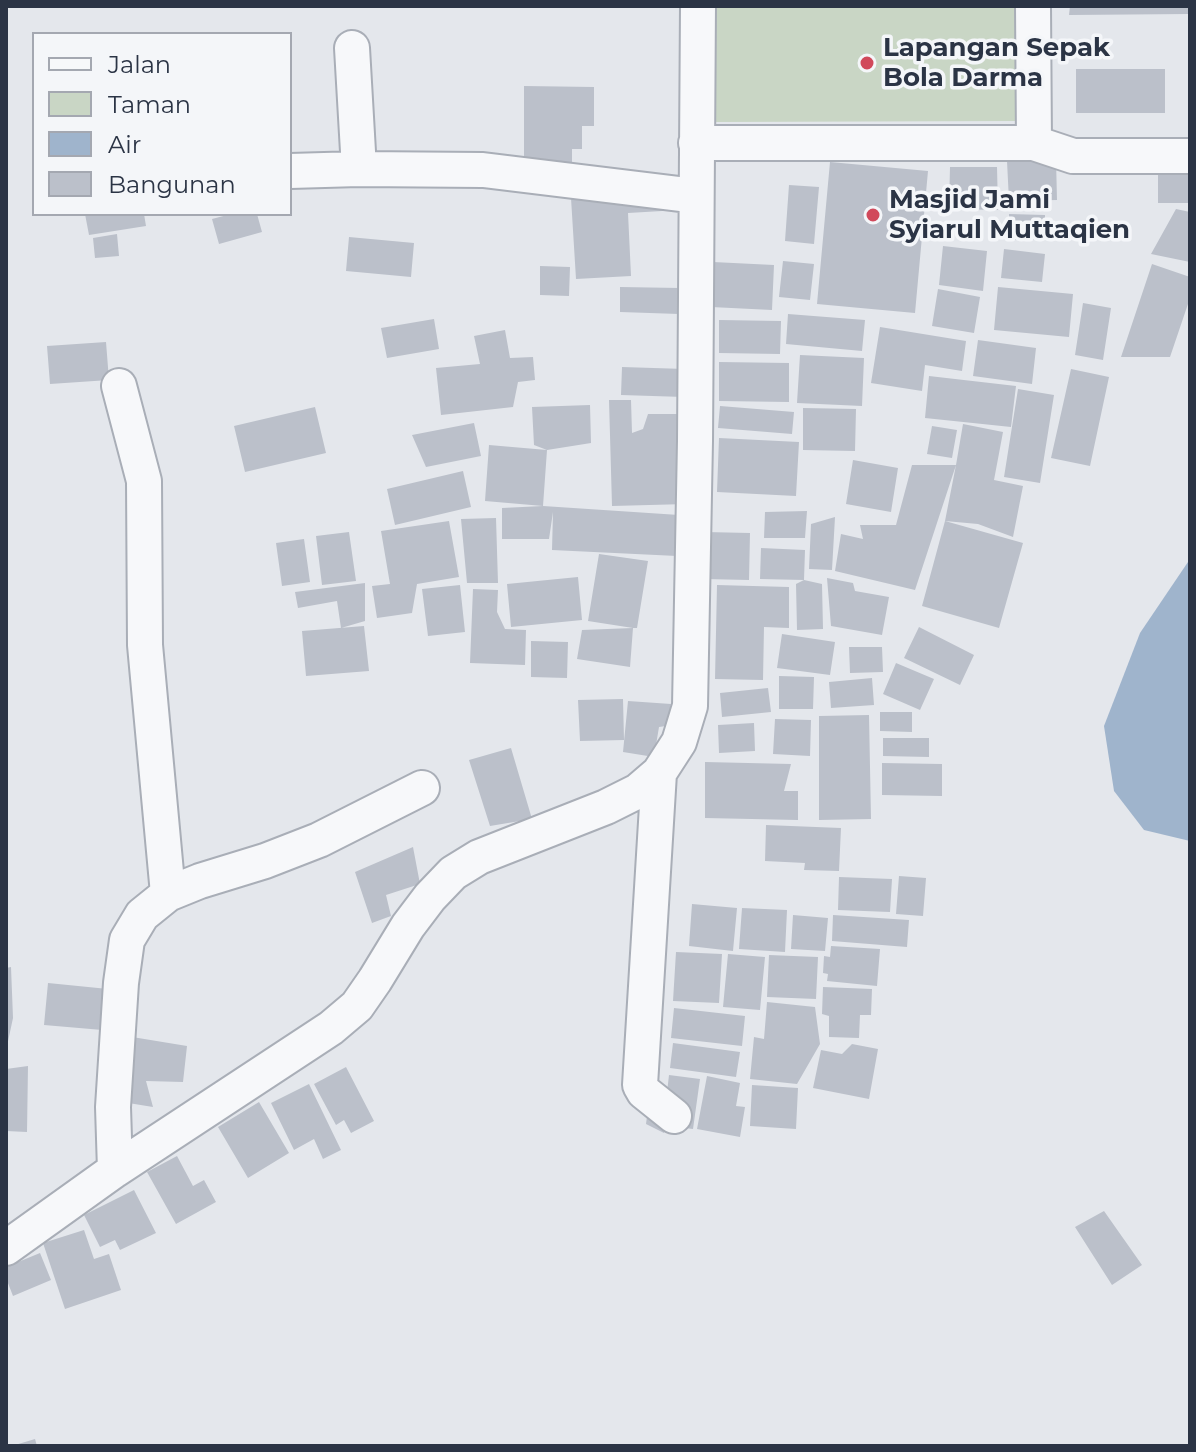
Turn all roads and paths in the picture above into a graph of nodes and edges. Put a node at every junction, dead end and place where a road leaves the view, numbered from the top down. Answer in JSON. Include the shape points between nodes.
{"nodes":[{"id":1,"x":698,"y":6,"type":"edge"},
{"id":2,"x":1033,"y":6,"type":"edge"},
{"id":3,"x":352,"y":48,"type":"dead end"},
{"id":4,"x":696,"y":143,"type":"junction"},
{"id":5,"x":1034,"y":143,"type":"junction"},
{"id":6,"x":1190,"y":156,"type":"edge"},
{"id":7,"x":359,"y":169,"type":"junction"},
{"id":8,"x":292,"y":171,"type":"edge"},
{"id":9,"x":696,"y":196,"type":"junction"},
{"id":10,"x":119,"y":386,"type":"dead end"},
{"id":11,"x":659,"y":773,"type":"junction"},
{"id":12,"x":422,"y":788,"type":"dead end"},
{"id":13,"x":168,"y":894,"type":"junction"},
{"id":14,"x":674,"y":1116,"type":"dead end"},
{"id":15,"x":115,"y":1170,"type":"junction"},
{"id":16,"x":6,"y":1248,"type":"edge"}],
"edges":[{"from":1,"to":4,"type":"street"},
{"from":2,"to":5,"type":"street"},
{"from":3,"to":7,"type":"street"},
{"from":4,"to":5,"type":"street"},
{"from":4,"to":9,"type":"street"},
{"from":5,"to":6,"type":"street","via":[[1073,156]]},
{"from":7,"to":8,"type":"street"},
{"from":7,"to":9,"type":"street","via":[[483,170]]},
{"from":9,"to":11,"type":"street","via":[[690,706],[679,742]]},
{"from":10,"to":13,"type":"street","via":[[144,481],[145,645]]},
{"from":11,"to":14,"type":"street","via":[[640,1085]]},
{"from":11,"to":15,"type":"street","via":[[627,797],[479,857],[453,873],[408,926],[357,1006],[340,1021]]},
{"from":12,"to":13,"type":"street","via":[[319,840]]},
{"from":13,"to":15,"type":"street","via":[[142,915],[127,940],[113,1107]]},
{"from":15,"to":16,"type":"street"}]}
